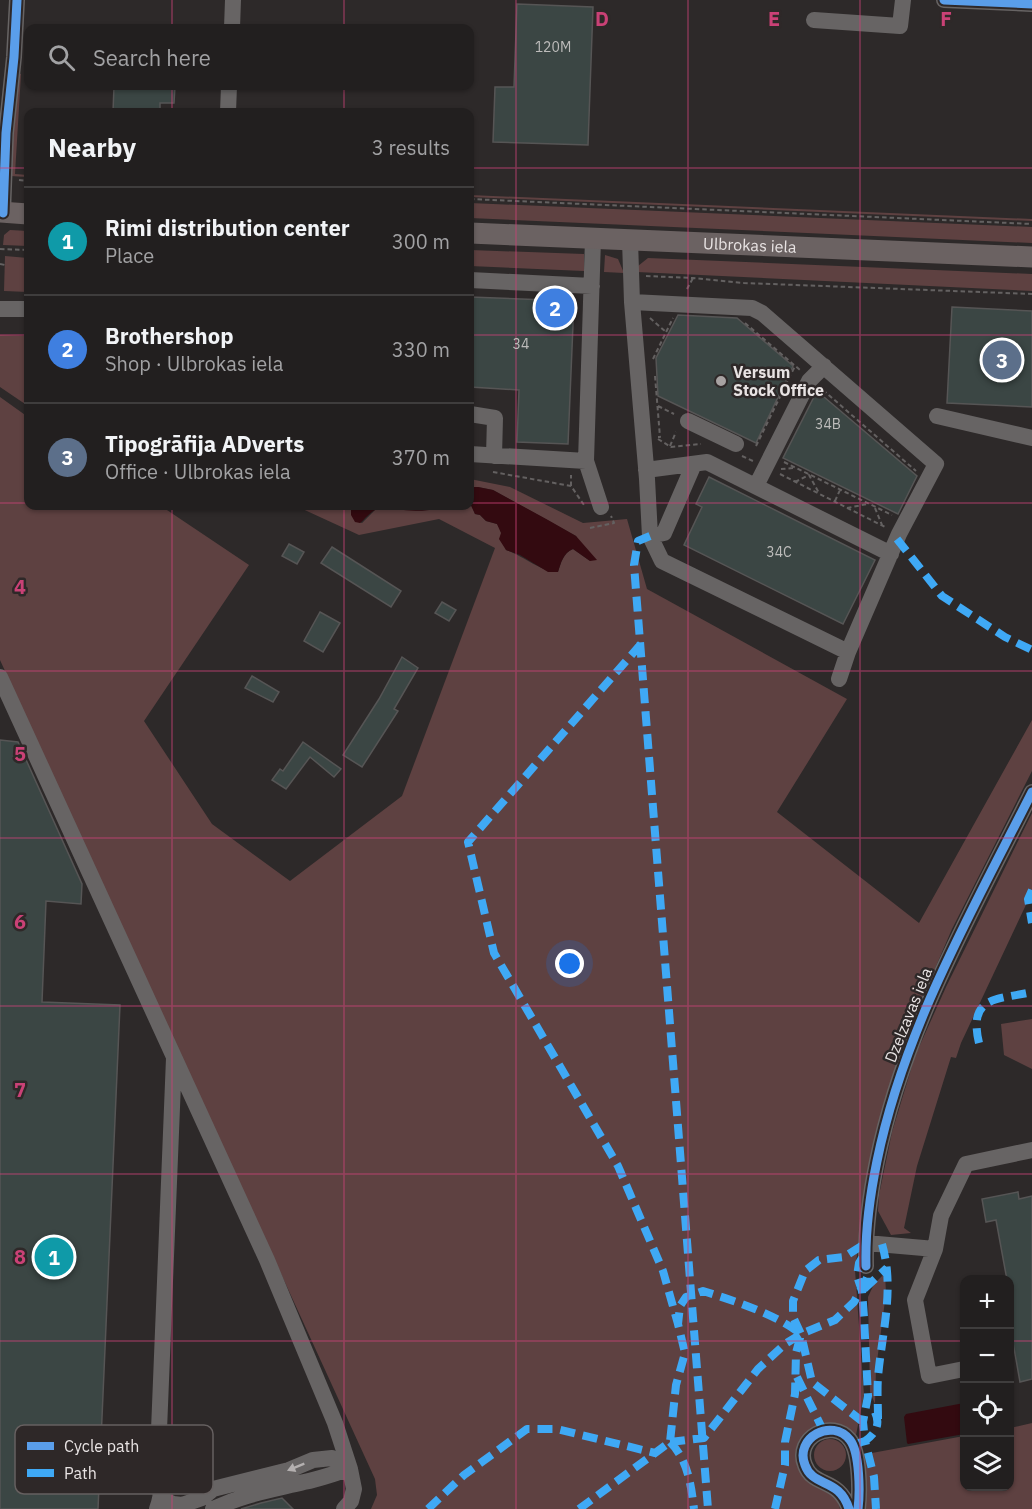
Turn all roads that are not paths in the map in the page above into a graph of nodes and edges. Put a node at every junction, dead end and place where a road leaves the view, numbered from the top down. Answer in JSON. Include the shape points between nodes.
{"nodes":[{"id":1,"x":17,"y":0,"type":"edge"},
{"id":2,"x":233,"y":0,"type":"edge"},
{"id":3,"x":903,"y":0,"type":"edge"},
{"id":4,"x":944,"y":0,"type":"edge"},
{"id":5,"x":1022,"y":3,"type":"edge"},
{"id":6,"x":814,"y":20,"type":"dead end"},
{"id":7,"x":232,"y":24,"type":"edge"},
{"id":8,"x":229,"y":90,"type":"edge"},
{"id":9,"x":4,"y":102,"type":"edge"},
{"id":10,"x":228,"y":108,"type":"edge"},
{"id":11,"x":3,"y":132,"type":"edge"},
{"id":12,"x":2,"y":213,"type":"edge"},
{"id":13,"x":24,"y":214,"type":"edge"},
{"id":14,"x":474,"y":233,"type":"edge"},
{"id":15,"x":593,"y":238,"type":"junction"},
{"id":16,"x":630,"y":240,"type":"junction"},
{"id":17,"x":1032,"y":257,"type":"edge"},
{"id":18,"x":474,"y":280,"type":"edge"},
{"id":19,"x":592,"y":286,"type":"junction"},
{"id":20,"x":632,"y":302,"type":"junction"},
{"id":21,"x":0,"y":309,"type":"edge"},
{"id":22,"x":24,"y":309,"type":"edge"},
{"id":23,"x":824,"y":366,"type":"junction"},
{"id":24,"x":474,"y":415,"type":"edge"},
{"id":25,"x":938,"y":416,"type":"dead end"},
{"id":26,"x":685,"y":420,"type":"road end"},
{"id":27,"x":717,"y":435,"type":"junction"},
{"id":28,"x":1032,"y":438,"type":"edge"},
{"id":29,"x":742,"y":446,"type":"road end"},
{"id":30,"x":474,"y":455,"type":"edge"},
{"id":31,"x":586,"y":461,"type":"junction"},
{"id":32,"x":701,"y":463,"type":"junction"},
{"id":33,"x":491,"y":464,"type":"junction"},
{"id":34,"x":646,"y":470,"type":"junction"},
{"id":35,"x":756,"y":486,"type":"junction"},
{"id":36,"x":601,"y":513,"type":"road end"},
{"id":37,"x":650,"y":536,"type":"junction"},
{"id":38,"x":891,"y":554,"type":"junction"},
{"id":39,"x":848,"y":652,"type":"junction"},
{"id":40,"x":0,"y":677,"type":"edge"},
{"id":41,"x":839,"y":679,"type":"dead end"},
{"id":42,"x":1032,"y":792,"type":"edge"},
{"id":43,"x":174,"y":1054,"type":"junction"},
{"id":44,"x":1032,"y":1150,"type":"edge"},
{"id":45,"x":867,"y":1243,"type":"junction"},
{"id":46,"x":935,"y":1249,"type":"junction"},
{"id":47,"x":866,"y":1266,"type":"dead end"},
{"id":48,"x":960,"y":1369,"type":"edge"},
{"id":49,"x":159,"y":1425,"type":"edge"},
{"id":50,"x":350,"y":1468,"type":"junction"},
{"id":51,"x":213,"y":1489,"type":"edge"},
{"id":52,"x":207,"y":1494,"type":"edge"},
{"id":53,"x":159,"y":1504,"type":"edge"},
{"id":54,"x":213,"y":1509,"type":"edge"},
{"id":55,"x":344,"y":1509,"type":"edge"},
{"id":56,"x":849,"y":1509,"type":"edge"},
{"id":57,"x":858,"y":1509,"type":"edge"}],
"edges":[{"from":1,"to":9,"type":"street","via":[[14,57]]},
{"from":2,"to":7,"type":"street"},
{"from":3,"to":6,"type":"street","via":[[900,26]]},
{"from":4,"to":5,"type":"street"},
{"from":8,"to":10,"type":"street"},
{"from":9,"to":11,"type":"street"},
{"from":11,"to":12,"type":"street"},
{"from":12,"to":13,"type":"main road"},
{"from":14,"to":15,"type":"main road","name":"Ulbrokas iela"},
{"from":15,"to":16,"type":"main road","name":"Ulbrokas iela"},
{"from":15,"to":19,"type":"street"},
{"from":16,"to":17,"type":"main road","name":"Ulbrokas iela"},
{"from":16,"to":20,"type":"street"},
{"from":18,"to":19,"type":"street"},
{"from":19,"to":31,"type":"street"},
{"from":20,"to":23,"type":"street","via":[[752,308]]},
{"from":20,"to":34,"type":"street"},
{"from":21,"to":22,"type":"street"},
{"from":23,"to":35,"type":"street","via":[[810,379]]},
{"from":23,"to":38,"type":"street","via":[[940,468]]},
{"from":24,"to":33,"type":"street","via":[[495,418]]},
{"from":25,"to":28,"type":"street"},
{"from":26,"to":27,"type":"street"},
{"from":27,"to":29,"type":"street"},
{"from":27,"to":32,"type":"street"},
{"from":30,"to":33,"type":"street"},
{"from":31,"to":33,"type":"street"},
{"from":31,"to":36,"type":"street"},
{"from":32,"to":34,"type":"street"},
{"from":32,"to":35,"type":"street"},
{"from":32,"to":37,"type":"street","via":[[664,533]]},
{"from":34,"to":37,"type":"street"},
{"from":35,"to":38,"type":"street"},
{"from":37,"to":39,"type":"street","via":[[662,561]]},
{"from":38,"to":39,"type":"street"},
{"from":39,"to":41,"type":"street"},
{"from":40,"to":43,"type":"street"},
{"from":42,"to":45,"type":"street","name":"Dzelzavas iela","via":[[944,967],[904,1063],[880,1145]]},
{"from":43,"to":49,"type":"street"},
{"from":43,"to":50,"type":"street","via":[[267,1260]]},
{"from":44,"to":46,"type":"street","via":[[966,1164],[941,1216]]},
{"from":45,"to":46,"type":"street"},
{"from":45,"to":47,"type":"street","name":"Dzelzavas iela"},
{"from":46,"to":48,"type":"street","via":[[915,1300],[929,1376]]},
{"from":50,"to":51,"type":"street","one_way":true,"via":[[332,1458],[313,1460]]},
{"from":50,"to":54,"type":"street","via":[[244,1496]]},
{"from":50,"to":55,"type":"street","via":[[354,1489]]},
{"from":52,"to":53,"type":"street","one_way":true,"via":[[182,1505]]},
{"from":56,"to":57,"type":"street","via":[[838,1489],[809,1474],[805,1466],[804,1448],[808,1440],[823,1430],[841,1432],[853,1445]]}]}
